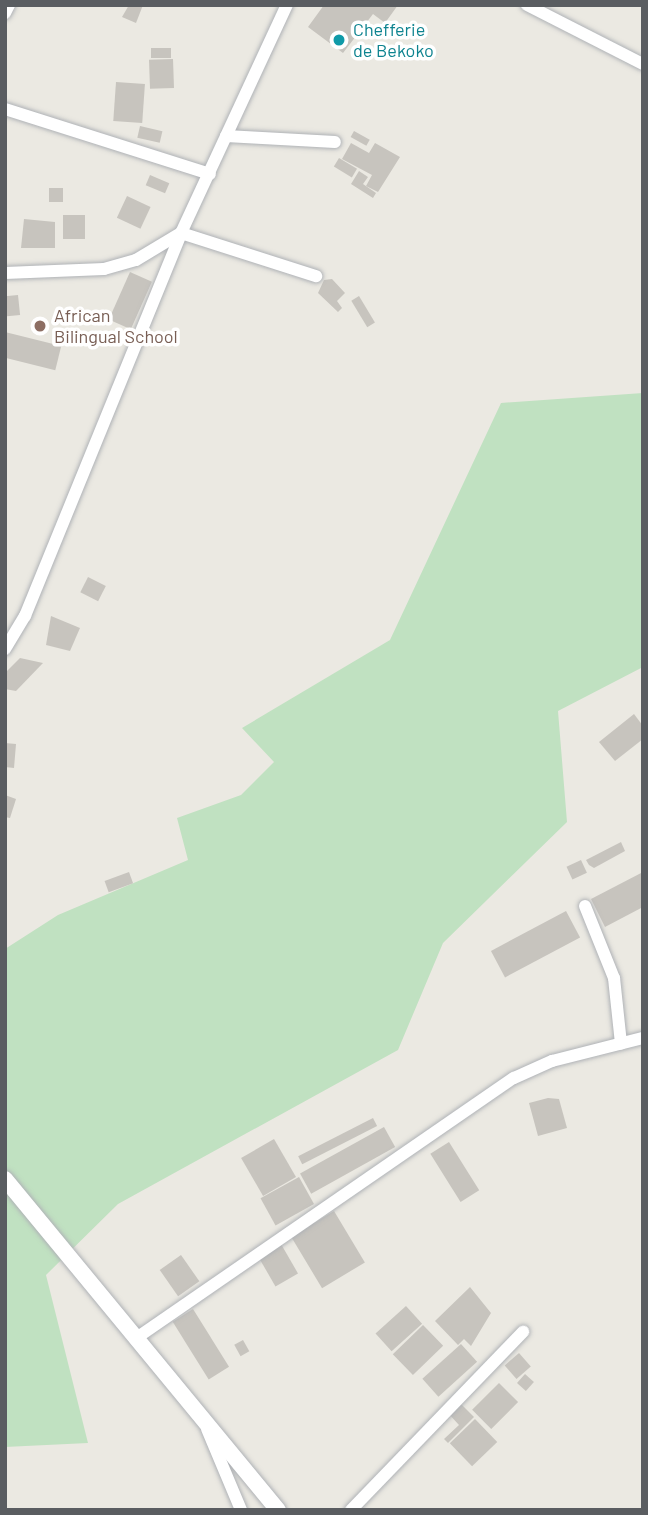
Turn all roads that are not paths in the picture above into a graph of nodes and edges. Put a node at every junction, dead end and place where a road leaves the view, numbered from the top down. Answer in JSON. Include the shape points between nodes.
{"nodes":[{"id":1,"x":9,"y":5,"type":"edge"},
{"id":2,"x":287,"y":5,"type":"edge"},
{"id":3,"x":527,"y":5,"type":"edge"},
{"id":4,"x":5,"y":13,"type":"edge"},
{"id":5,"x":643,"y":64,"type":"edge"},
{"id":6,"x":5,"y":109,"type":"edge"},
{"id":7,"x":226,"y":136,"type":"junction"},
{"id":8,"x":335,"y":142,"type":"dead end"},
{"id":9,"x":210,"y":174,"type":"junction"},
{"id":10,"x":181,"y":233,"type":"junction"},
{"id":11,"x":5,"y":273,"type":"edge"},
{"id":12,"x":316,"y":276,"type":"dead end"},
{"id":13,"x":5,"y":649,"type":"edge"},
{"id":14,"x":585,"y":906,"type":"dead end"},
{"id":15,"x":643,"y":1038,"type":"edge"},
{"id":16,"x":621,"y":1044,"type":"junction"},
{"id":17,"x":5,"y":1179,"type":"edge"},
{"id":18,"x":523,"y":1332,"type":"dead end"},
{"id":19,"x":135,"y":1339,"type":"junction"},
{"id":20,"x":205,"y":1424,"type":"junction"},
{"id":21,"x":241,"y":1510,"type":"edge"},
{"id":22,"x":278,"y":1510,"type":"edge"},
{"id":23,"x":351,"y":1510,"type":"edge"}],
"edges":[{"from":1,"to":4,"type":"street"},
{"from":2,"to":7,"type":"street"},
{"from":3,"to":5,"type":"street"},
{"from":6,"to":9,"type":"street"},
{"from":7,"to":8,"type":"street"},
{"from":7,"to":9,"type":"street"},
{"from":9,"to":10,"type":"street"},
{"from":10,"to":11,"type":"street","via":[[135,260],[104,269]]},
{"from":10,"to":12,"type":"street"},
{"from":10,"to":13,"type":"street","via":[[25,616]]},
{"from":14,"to":16,"type":"street","via":[[614,978]]},
{"from":15,"to":16,"type":"street"},
{"from":16,"to":19,"type":"street","via":[[552,1062],[514,1079]]},
{"from":17,"to":19,"type":"main road"},
{"from":18,"to":23,"type":"street"},
{"from":19,"to":20,"type":"main road"},
{"from":20,"to":21,"type":"street"},
{"from":20,"to":22,"type":"main road"}]}
